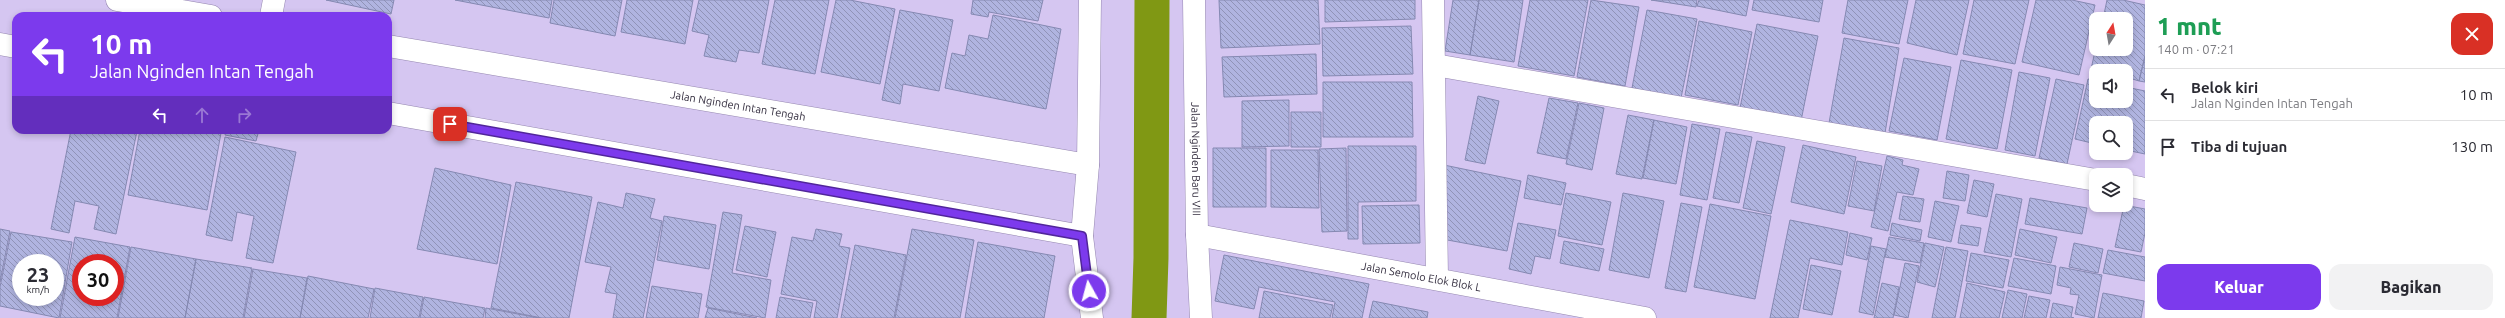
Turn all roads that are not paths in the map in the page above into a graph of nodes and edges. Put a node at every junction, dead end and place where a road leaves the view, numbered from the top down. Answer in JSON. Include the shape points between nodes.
{"nodes":[{"id":1,"x":117,"y":0,"type":"edge"},
{"id":2,"x":274,"y":0,"type":"edge"},
{"id":3,"x":1090,"y":0,"type":"edge"},
{"id":4,"x":1194,"y":0,"type":"edge"},
{"id":5,"x":1433,"y":0,"type":"edge"},
{"id":6,"x":188,"y":12,"type":"edge"},
{"id":7,"x":272,"y":12,"type":"edge"},
{"id":8,"x":0,"y":44,"type":"edge"},
{"id":9,"x":12,"y":46,"type":"edge"},
{"id":10,"x":392,"y":47,"type":"edge"},
{"id":11,"x":1435,"y":65,"type":"junction"},
{"id":12,"x":392,"y":114,"type":"edge"},
{"id":13,"x":1088,"y":165,"type":"junction"},
{"id":14,"x":2089,"y":179,"type":"edge"},
{"id":15,"x":2133,"y":186,"type":"edge"},
{"id":16,"x":2145,"y":189,"type":"edge"},
{"id":17,"x":1197,"y":235,"type":"junction"},
{"id":18,"x":1082,"y":236,"type":"junction"},
{"id":19,"x":1437,"y":278,"type":"junction"},
{"id":20,"x":1092,"y":318,"type":"edge"},
{"id":21,"x":1201,"y":318,"type":"edge"},
{"id":22,"x":1645,"y":318,"type":"edge"}],
"edges":[{"from":1,"to":6,"type":"street"},
{"from":2,"to":7,"type":"street"},
{"from":3,"to":13,"type":"street"},
{"from":4,"to":17,"type":"street","name":"Jalan Nginden Baru VIII"},
{"from":5,"to":11,"type":"street"},
{"from":8,"to":9,"type":"street"},
{"from":10,"to":13,"type":"street","name":"Jalan Nginden Intan Tengah"},
{"from":11,"to":14,"type":"street"},
{"from":11,"to":19,"type":"street"},
{"from":12,"to":18,"type":"street"},
{"from":13,"to":18,"type":"street"},
{"from":15,"to":16,"type":"street"},
{"from":17,"to":19,"type":"street","name":"Jalan Semolo Elok Blok L"},
{"from":17,"to":21,"type":"street","name":"Jalan Nginden Baru VIII"},
{"from":18,"to":20,"type":"street"},
{"from":19,"to":22,"type":"street","name":"Jalan Semolo Elok Blok L"}]}
